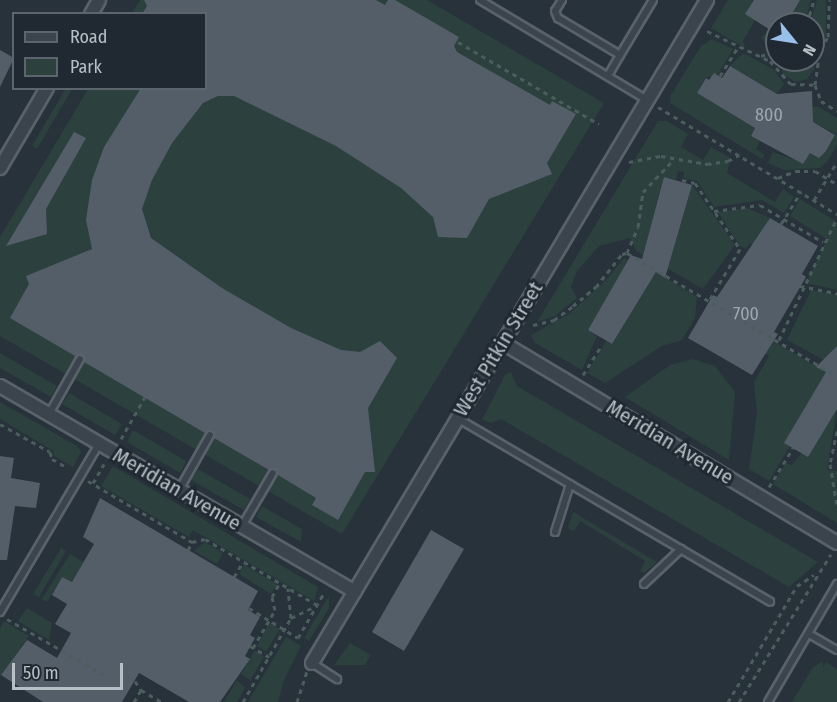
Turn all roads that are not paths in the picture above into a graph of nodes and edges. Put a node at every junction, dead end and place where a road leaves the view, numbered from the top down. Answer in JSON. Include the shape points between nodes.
{"nodes":[{"id":1,"x":480,"y":0,"type":"edge"},
{"id":2,"x":562,"y":0,"type":"edge"},
{"id":3,"x":653,"y":0,"type":"edge"},
{"id":4,"x":707,"y":0,"type":"edge"},
{"id":5,"x":620,"y":55,"type":"junction"},
{"id":6,"x":608,"y":76,"type":"junction"},
{"id":7,"x":46,"y":90,"type":"edge"},
{"id":8,"x":647,"y":100,"type":"junction"},
{"id":9,"x":0,"y":168,"type":"edge"},
{"id":10,"x":503,"y":343,"type":"junction"},
{"id":11,"x":80,"y":359,"type":"dead end"},
{"id":12,"x":0,"y":386,"type":"edge"},
{"id":13,"x":49,"y":414,"type":"junction"},
{"id":14,"x":457,"y":418,"type":"junction"},
{"id":15,"x":210,"y":435,"type":"dead end"},
{"id":16,"x":99,"y":443,"type":"junction"},
{"id":17,"x":273,"y":473,"type":"dead end"},
{"id":18,"x":570,"y":484,"type":"junction"},
{"id":19,"x":178,"y":490,"type":"junction"},
{"id":20,"x":242,"y":526,"type":"junction"},
{"id":21,"x":555,"y":532,"type":"dead end"},
{"id":22,"x":837,"y":543,"type":"edge"},
{"id":23,"x":681,"y":549,"type":"junction"},
{"id":24,"x":644,"y":584,"type":"dead end"},
{"id":25,"x":837,"y":584,"type":"edge"},
{"id":26,"x":355,"y":592,"type":"junction"},
{"id":27,"x":770,"y":602,"type":"dead end"},
{"id":28,"x":0,"y":614,"type":"edge"},
{"id":29,"x":808,"y":634,"type":"junction"},
{"id":30,"x":837,"y":650,"type":"edge"},
{"id":31,"x":312,"y":663,"type":"joint"},
{"id":32,"x":337,"y":679,"type":"dead end"},
{"id":33,"x":768,"y":702,"type":"edge"}],
"edges":[{"from":1,"to":6,"type":"lane"},
{"from":2,"to":5,"type":"lane","via":[[555,11],[558,18]]},
{"from":3,"to":5,"type":"lane"},
{"from":4,"to":8,"type":"street","name":"West Pitkin Street"},
{"from":5,"to":6,"type":"lane"},
{"from":6,"to":8,"type":"lane"},
{"from":7,"to":9,"type":"street"},
{"from":8,"to":10,"type":"street","name":"West Pitkin Street"},
{"from":10,"to":14,"type":"street","name":"West Pitkin Street"},
{"from":10,"to":22,"type":"street","name":"Meridian Avenue"},
{"from":11,"to":13,"type":"lane"},
{"from":12,"to":13,"type":"street","name":"Meridian Avenue"},
{"from":13,"to":16,"type":"street","name":"Meridian Avenue"},
{"from":14,"to":18,"type":"lane"},
{"from":14,"to":26,"type":"street","name":"West Pitkin Street"},
{"from":15,"to":19,"type":"lane"},
{"from":16,"to":19,"type":"street","name":"Meridian Avenue"},
{"from":16,"to":28,"type":"lane"},
{"from":17,"to":20,"type":"lane"},
{"from":18,"to":21,"type":"lane"},
{"from":18,"to":23,"type":"lane"},
{"from":19,"to":20,"type":"street","name":"Meridian Avenue"},
{"from":20,"to":26,"type":"street","name":"Meridian Avenue"},
{"from":23,"to":24,"type":"lane"},
{"from":23,"to":27,"type":"lane"},
{"from":25,"to":29,"type":"lane"},
{"from":26,"to":31,"type":"street","name":"West Pitkin Street"},
{"from":29,"to":30,"type":"lane"},
{"from":29,"to":33,"type":"lane"},
{"from":31,"to":32,"type":"lane"}]}
